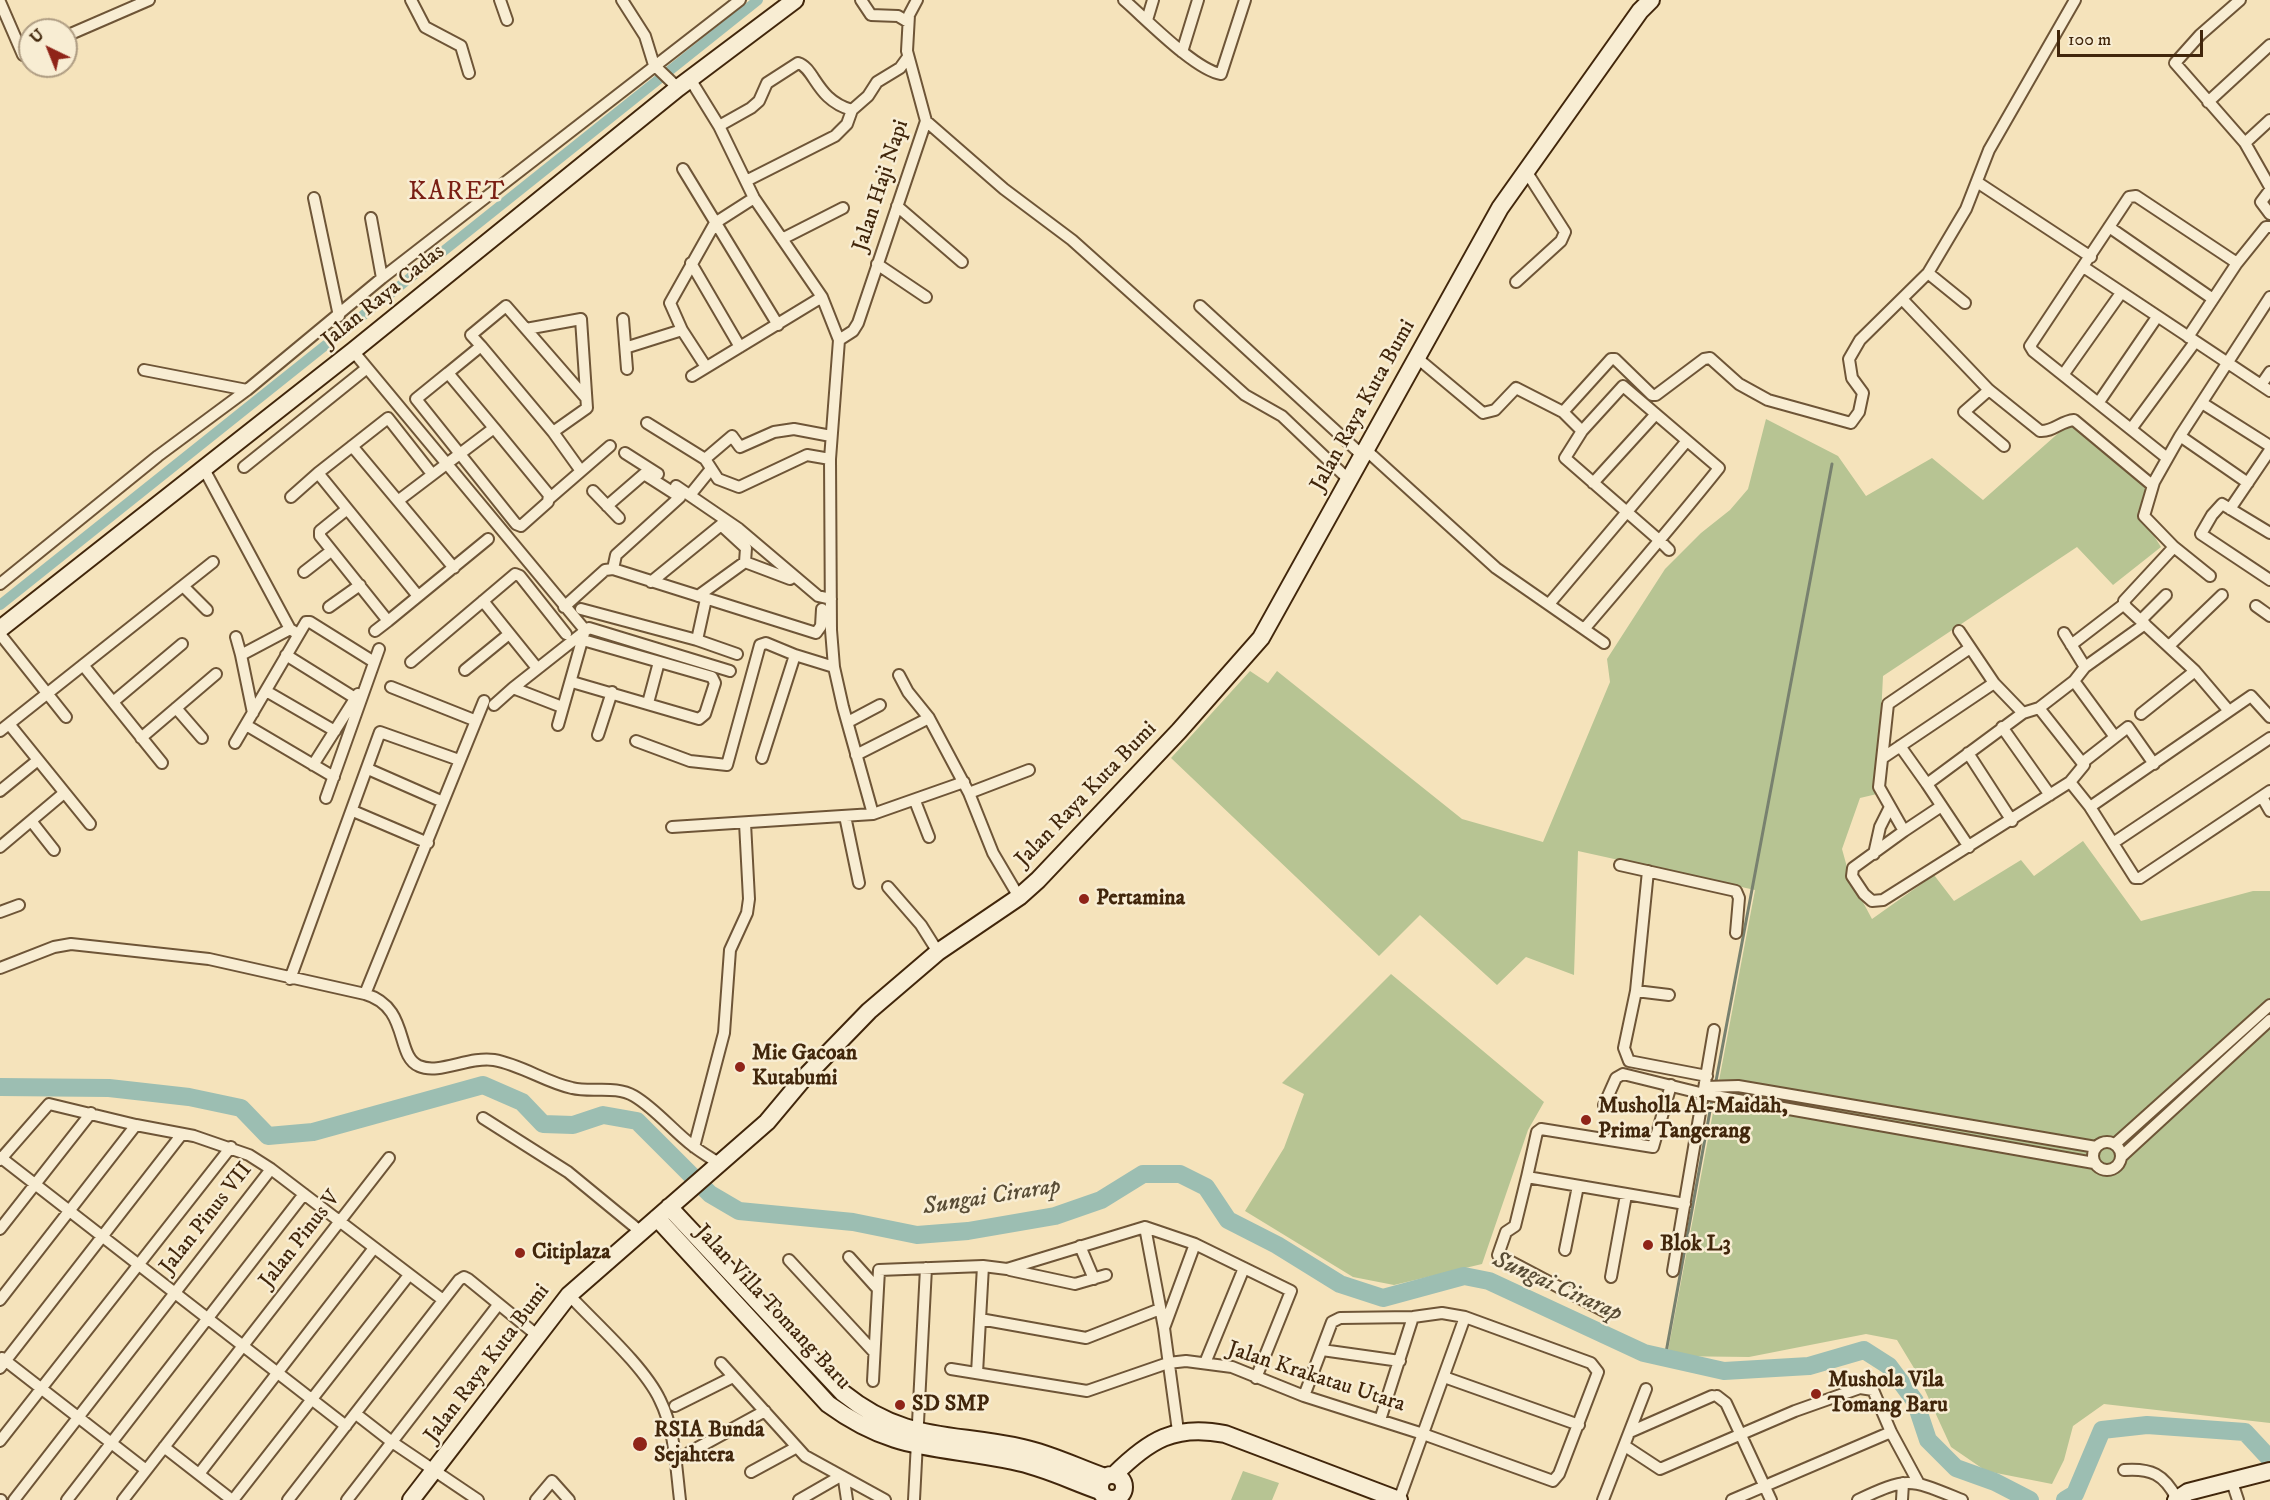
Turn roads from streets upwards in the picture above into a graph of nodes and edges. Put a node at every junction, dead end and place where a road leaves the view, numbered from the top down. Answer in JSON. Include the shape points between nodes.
{"nodes":[{"id":1,"x":149,"y":0,"type":"edge"},
{"id":2,"x":411,"y":0,"type":"edge"},
{"id":3,"x":500,"y":0,"type":"edge"},
{"id":4,"x":622,"y":0,"type":"edge"},
{"id":5,"x":740,"y":0,"type":"edge"},
{"id":6,"x":795,"y":0,"type":"edge"},
{"id":7,"x":861,"y":0,"type":"edge"},
{"id":8,"x":917,"y":0,"type":"edge"},
{"id":9,"x":1124,"y":0,"type":"edge"},
{"id":10,"x":1153,"y":0,"type":"edge"},
{"id":11,"x":1198,"y":0,"type":"edge"},
{"id":12,"x":1245,"y":0,"type":"edge"},
{"id":13,"x":1651,"y":0,"type":"edge"},
{"id":14,"x":2075,"y":0,"type":"edge"},
{"id":15,"x":2240,"y":0,"type":"edge"},
{"id":16,"x":0,"y":3,"type":"edge"},
{"id":17,"x":507,"y":20,"type":"dead end"},
{"id":18,"x":1147,"y":20,"type":"junction"},
{"id":19,"x":908,"y":22,"type":"junction"},
{"id":20,"x":78,"y":31,"type":"edge"},
{"id":21,"x":18,"y":43,"type":"edge"},
{"id":22,"x":2270,"y":45,"type":"edge"},
{"id":23,"x":1182,"y":52,"type":"junction"},
{"id":24,"x":908,"y":57,"type":"junction"},
{"id":25,"x":656,"y":67,"type":"junction"},
{"id":26,"x":469,"y":73,"type":"dead end"},
{"id":27,"x":681,"y":84,"type":"junction"},
{"id":28,"x":2208,"y":102,"type":"junction"},
{"id":29,"x":852,"y":110,"type":"junction"},
{"id":30,"x":2270,"y":120,"type":"edge"},
{"id":31,"x":926,"y":121,"type":"junction"},
{"id":32,"x":718,"y":126,"type":"junction"},
{"id":33,"x":2245,"y":144,"type":"junction"},
{"id":34,"x":683,"y":169,"type":"dead end"},
{"id":35,"x":1526,"y":171,"type":"junction"},
{"id":36,"x":746,"y":181,"type":"junction"},
{"id":37,"x":1977,"y":182,"type":"junction"},
{"id":38,"x":2270,"y":189,"type":"edge"},
{"id":39,"x":314,"y":198,"type":"dead end"},
{"id":40,"x":754,"y":198,"type":"junction"},
{"id":41,"x":897,"y":206,"type":"junction"},
{"id":42,"x":843,"y":208,"type":"dead end"},
{"id":43,"x":2270,"y":214,"type":"edge"},
{"id":44,"x":371,"y":218,"type":"dead end"},
{"id":45,"x":716,"y":223,"type":"junction"},
{"id":46,"x":2270,"y":226,"type":"edge"},
{"id":47,"x":2109,"y":227,"type":"junction"},
{"id":48,"x":782,"y":239,"type":"junction"},
{"id":49,"x":2091,"y":257,"type":"junction"},
{"id":50,"x":962,"y":262,"type":"dead end"},
{"id":51,"x":692,"y":263,"type":"junction"},
{"id":52,"x":2237,"y":263,"type":"junction"},
{"id":53,"x":877,"y":264,"type":"junction"},
{"id":54,"x":2085,"y":268,"type":"junction"},
{"id":55,"x":1928,"y":273,"type":"junction"},
{"id":56,"x":382,"y":278,"type":"junction"},
{"id":57,"x":1516,"y":282,"type":"dead end"},
{"id":58,"x":2121,"y":292,"type":"junction"},
{"id":59,"x":822,"y":297,"type":"junction"},
{"id":60,"x":926,"y":297,"type":"dead end"},
{"id":61,"x":2270,"y":297,"type":"edge"},
{"id":62,"x":2213,"y":299,"type":"junction"},
{"id":63,"x":1903,"y":300,"type":"junction"},
{"id":64,"x":1965,"y":303,"type":"dead end"},
{"id":65,"x":1200,"y":306,"type":"dead end"},
{"id":66,"x":339,"y":316,"type":"junction"},
{"id":67,"x":2157,"y":317,"type":"junction"},
{"id":68,"x":623,"y":319,"type":"dead end"},
{"id":69,"x":778,"y":325,"type":"junction"},
{"id":70,"x":526,"y":329,"type":"junction"},
{"id":71,"x":682,"y":330,"type":"junction"},
{"id":72,"x":839,"y":340,"type":"junction"},
{"id":73,"x":2191,"y":340,"type":"junction"},
{"id":74,"x":481,"y":346,"type":"junction"},
{"id":75,"x":628,"y":347,"type":"junction"},
{"id":76,"x":741,"y":347,"type":"junction"},
{"id":77,"x":352,"y":351,"type":"junction"},
{"id":78,"x":1416,"y":357,"type":"junction"},
{"id":79,"x":2229,"y":363,"type":"junction"},
{"id":80,"x":706,"y":367,"type":"junction"},
{"id":81,"x":367,"y":368,"type":"junction"},
{"id":82,"x":627,"y":369,"type":"dead end"},
{"id":83,"x":144,"y":370,"type":"dead end"},
{"id":84,"x":2270,"y":372,"type":"edge"},
{"id":85,"x":448,"y":373,"type":"junction"},
{"id":86,"x":2064,"y":375,"type":"junction"},
{"id":87,"x":693,"y":376,"type":"dead end"},
{"id":88,"x":2266,"y":388,"type":"edge"},
{"id":89,"x":247,"y":390,"type":"junction"},
{"id":90,"x":1989,"y":390,"type":"junction"},
{"id":91,"x":586,"y":398,"type":"junction"},
{"id":92,"x":2098,"y":402,"type":"junction"},
{"id":93,"x":2202,"y":403,"type":"junction"},
{"id":94,"x":1563,"y":412,"type":"junction"},
{"id":95,"x":1655,"y":415,"type":"junction"},
{"id":96,"x":647,"y":423,"type":"dead end"},
{"id":97,"x":494,"y":428,"type":"junction"},
{"id":98,"x":2131,"y":429,"type":"junction"},
{"id":99,"x":1582,"y":431,"type":"junction"},
{"id":100,"x":553,"y":432,"type":"junction"},
{"id":101,"x":831,"y":436,"type":"junction"},
{"id":102,"x":2180,"y":436,"type":"junction"},
{"id":103,"x":1686,"y":442,"type":"junction"},
{"id":104,"x":352,"y":446,"type":"junction"},
{"id":105,"x":610,"y":446,"type":"dead end"},
{"id":106,"x":2004,"y":446,"type":"dead end"},
{"id":107,"x":2270,"y":448,"type":"edge"},
{"id":108,"x":625,"y":453,"type":"dead end"},
{"id":109,"x":1364,"y":453,"type":"junction"},
{"id":110,"x":460,"y":455,"type":"junction"},
{"id":111,"x":2167,"y":458,"type":"junction"},
{"id":112,"x":705,"y":459,"type":"junction"},
{"id":113,"x":830,"y":459,"type":"junction"},
{"id":114,"x":447,"y":465,"type":"junction"},
{"id":115,"x":244,"y":467,"type":"dead end"},
{"id":116,"x":204,"y":469,"type":"junction"},
{"id":117,"x":711,"y":469,"type":"junction"},
{"id":118,"x":581,"y":471,"type":"junction"},
{"id":119,"x":318,"y":473,"type":"junction"},
{"id":120,"x":432,"y":474,"type":"junction"},
{"id":121,"x":1349,"y":480,"type":"junction"},
{"id":122,"x":1593,"y":483,"type":"junction"},
{"id":123,"x":2248,"y":483,"type":"junction"},
{"id":124,"x":2152,"y":486,"type":"junction"},
{"id":125,"x":593,"y":491,"type":"dead end"},
{"id":126,"x":690,"y":495,"type":"junction"},
{"id":127,"x":291,"y":497,"type":"dead end"},
{"id":128,"x":550,"y":498,"type":"junction"},
{"id":129,"x":399,"y":500,"type":"junction"},
{"id":130,"x":607,"y":506,"type":"junction"},
{"id":131,"x":2230,"y":509,"type":"junction"},
{"id":132,"x":346,"y":510,"type":"junction"},
{"id":133,"x":1626,"y":512,"type":"junction"},
{"id":134,"x":619,"y":518,"type":"dead end"},
{"id":135,"x":2270,"y":532,"type":"edge"},
{"id":136,"x":488,"y":539,"type":"dead end"},
{"id":137,"x":1659,"y":540,"type":"junction"},
{"id":138,"x":2174,"y":547,"type":"junction"},
{"id":139,"x":1669,"y":550,"type":"dead end"},
{"id":140,"x":332,"y":552,"type":"junction"},
{"id":141,"x":213,"y":562,"type":"dead end"},
{"id":142,"x":746,"y":562,"type":"junction"},
{"id":143,"x":454,"y":568,"type":"junction"},
{"id":144,"x":613,"y":569,"type":"junction"},
{"id":145,"x":304,"y":572,"type":"dead end"},
{"id":146,"x":2210,"y":576,"type":"dead end"},
{"id":147,"x":790,"y":579,"type":"dead end"},
{"id":148,"x":2270,"y":580,"type":"edge"},
{"id":149,"x":651,"y":582,"type":"junction"},
{"id":150,"x":0,"y":584,"type":"edge"},
{"id":151,"x":360,"y":585,"type":"junction"},
{"id":152,"x":183,"y":586,"type":"junction"},
{"id":153,"x":2166,"y":595,"type":"dead end"},
{"id":154,"x":2222,"y":595,"type":"dead end"},
{"id":155,"x":418,"y":596,"type":"junction"},
{"id":156,"x":702,"y":598,"type":"junction"},
{"id":157,"x":831,"y":599,"type":"junction"},
{"id":158,"x":483,"y":600,"type":"junction"},
{"id":159,"x":1549,"y":604,"type":"junction"},
{"id":160,"x":2123,"y":605,"type":"junction"},
{"id":161,"x":2256,"y":606,"type":"dead end"},
{"id":162,"x":330,"y":607,"type":"dead end"},
{"id":163,"x":564,"y":607,"type":"junction"},
{"id":164,"x":581,"y":609,"type":"dead end"},
{"id":165,"x":822,"y":609,"type":"dead end"},
{"id":166,"x":207,"y":610,"type":"dead end"},
{"id":167,"x":2270,"y":616,"type":"edge"},
{"id":168,"x":388,"y":621,"type":"junction"},
{"id":169,"x":2143,"y":622,"type":"junction"},
{"id":170,"x":1586,"y":628,"type":"junction"},
{"id":171,"x":0,"y":629,"type":"edge"},
{"id":172,"x":375,"y":631,"type":"dead end"},
{"id":173,"x":1959,"y":631,"type":"dead end"},
{"id":174,"x":294,"y":632,"type":"junction"},
{"id":175,"x":2064,"y":633,"type":"dead end"},
{"id":176,"x":0,"y":634,"type":"edge"},
{"id":177,"x":509,"y":634,"type":"junction"},
{"id":178,"x":566,"y":634,"type":"dead end"},
{"id":179,"x":584,"y":635,"type":"junction"},
{"id":180,"x":236,"y":637,"type":"dead end"},
{"id":181,"x":697,"y":640,"type":"junction"},
{"id":182,"x":1604,"y":643,"type":"dead end"},
{"id":183,"x":182,"y":644,"type":"dead end"},
{"id":184,"x":2071,"y":645,"type":"junction"},
{"id":185,"x":2169,"y":646,"type":"junction"},
{"id":186,"x":1970,"y":648,"type":"junction"},
{"id":187,"x":379,"y":649,"type":"dead end"},
{"id":188,"x":737,"y":654,"type":"dead end"},
{"id":189,"x":241,"y":655,"type":"junction"},
{"id":190,"x":286,"y":655,"type":"junction"},
{"id":191,"x":795,"y":655,"type":"junction"},
{"id":192,"x":374,"y":662,"type":"junction"},
{"id":193,"x":411,"y":662,"type":"dead end"},
{"id":194,"x":659,"y":662,"type":"junction"},
{"id":195,"x":83,"y":665,"type":"junction"},
{"id":196,"x":834,"y":667,"type":"junction"},
{"id":197,"x":2085,"y":667,"type":"junction"},
{"id":198,"x":537,"y":668,"type":"junction"},
{"id":199,"x":465,"y":670,"type":"dead end"},
{"id":200,"x":730,"y":670,"type":"dead end"},
{"id":201,"x":2195,"y":671,"type":"junction"},
{"id":202,"x":216,"y":674,"type":"dead end"},
{"id":203,"x":899,"y":675,"type":"dead end"},
{"id":204,"x":2074,"y":681,"type":"junction"},
{"id":205,"x":366,"y":682,"type":"junction"},
{"id":206,"x":572,"y":682,"type":"junction"},
{"id":207,"x":1994,"y":683,"type":"junction"},
{"id":208,"x":391,"y":687,"type":"dead end"},
{"id":209,"x":513,"y":688,"type":"junction"},
{"id":210,"x":266,"y":691,"type":"junction"},
{"id":211,"x":612,"y":692,"type":"junction"},
{"id":212,"x":47,"y":694,"type":"junction"},
{"id":213,"x":355,"y":698,"type":"junction"},
{"id":214,"x":113,"y":702,"type":"junction"},
{"id":215,"x":648,"y":703,"type":"junction"},
{"id":216,"x":880,"y":705,"type":"dead end"},
{"id":217,"x":562,"y":707,"type":"junction"},
{"id":218,"x":176,"y":708,"type":"junction"},
{"id":219,"x":2039,"y":708,"type":"junction"},
{"id":220,"x":2229,"y":711,"type":"junction"},
{"id":221,"x":253,"y":713,"type":"junction"},
{"id":222,"x":2023,"y":713,"type":"junction"},
{"id":223,"x":2141,"y":714,"type":"dead end"},
{"id":224,"x":66,"y":717,"type":"dead end"},
{"id":225,"x":2270,"y":717,"type":"edge"},
{"id":226,"x":929,"y":718,"type":"junction"},
{"id":227,"x":474,"y":720,"type":"junction"},
{"id":228,"x":848,"y":722,"type":"junction"},
{"id":229,"x":558,"y":724,"type":"dead end"},
{"id":230,"x":246,"y":725,"type":"junction"},
{"id":231,"x":2002,"y":727,"type":"junction"},
{"id":232,"x":4,"y":728,"type":"edge"},
{"id":233,"x":335,"y":731,"type":"junction"},
{"id":234,"x":598,"y":735,"type":"dead end"},
{"id":235,"x":2115,"y":737,"type":"junction"},
{"id":236,"x":141,"y":738,"type":"junction"},
{"id":237,"x":202,"y":738,"type":"dead end"},
{"id":238,"x":2270,"y":738,"type":"edge"},
{"id":239,"x":636,"y":741,"type":"dead end"},
{"id":240,"x":235,"y":743,"type":"dead end"},
{"id":241,"x":1900,"y":746,"type":"junction"},
{"id":242,"x":1968,"y":753,"type":"junction"},
{"id":243,"x":856,"y":755,"type":"junction"},
{"id":244,"x":1884,"y":757,"type":"junction"},
{"id":245,"x":762,"y":758,"type":"dead end"},
{"id":246,"x":38,"y":760,"type":"junction"},
{"id":247,"x":459,"y":760,"type":"junction"},
{"id":248,"x":162,"y":763,"type":"dead end"},
{"id":249,"x":2082,"y":763,"type":"junction"},
{"id":250,"x":2154,"y":764,"type":"junction"},
{"id":251,"x":313,"y":765,"type":"junction"},
{"id":252,"x":368,"y":769,"type":"junction"},
{"id":253,"x":1029,"y":770,"type":"dead end"},
{"id":254,"x":334,"y":777,"type":"junction"},
{"id":255,"x":963,"y":782,"type":"junction"},
{"id":256,"x":2070,"y":782,"type":"junction"},
{"id":257,"x":1927,"y":784,"type":"junction"},
{"id":258,"x":0,"y":791,"type":"edge"},
{"id":259,"x":64,"y":793,"type":"junction"},
{"id":260,"x":969,"y":793,"type":"junction"},
{"id":261,"x":2266,"y":794,"type":"edge"},
{"id":262,"x":2050,"y":795,"type":"junction"},
{"id":263,"x":326,"y":798,"type":"dead end"},
{"id":264,"x":915,"y":801,"type":"junction"},
{"id":265,"x":443,"y":802,"type":"junction"},
{"id":266,"x":1940,"y":807,"type":"junction"},
{"id":267,"x":2090,"y":807,"type":"junction"},
{"id":268,"x":1889,"y":809,"type":"junction"},
{"id":269,"x":353,"y":811,"type":"junction"},
{"id":270,"x":2270,"y":811,"type":"edge"},
{"id":271,"x":873,"y":814,"type":"junction"},
{"id":272,"x":845,"y":816,"type":"junction"},
{"id":273,"x":2012,"y":820,"type":"junction"},
{"id":274,"x":32,"y":822,"type":"junction"},
{"id":275,"x":745,"y":823,"type":"junction"},
{"id":276,"x":90,"y":824,"type":"dead end"},
{"id":277,"x":672,"y":827,"type":"dead end"},
{"id":278,"x":1904,"y":831,"type":"junction"},
{"id":279,"x":928,"y":837,"type":"dead end"},
{"id":280,"x":428,"y":843,"type":"junction"},
{"id":281,"x":2113,"y":843,"type":"junction"},
{"id":282,"x":0,"y":847,"type":"edge"},
{"id":283,"x":1969,"y":847,"type":"junction"},
{"id":284,"x":54,"y":850,"type":"dead end"},
{"id":285,"x":1874,"y":854,"type":"junction"},
{"id":286,"x":1620,"y":865,"type":"dead end"},
{"id":287,"x":1648,"y":872,"type":"junction"},
{"id":288,"x":859,"y":884,"type":"dead end"},
{"id":289,"x":888,"y":887,"type":"dead end"},
{"id":290,"x":1019,"y":897,"type":"junction"},
{"id":291,"x":19,"y":905,"type":"dead end"},
{"id":292,"x":0,"y":912,"type":"edge"},
{"id":293,"x":1736,"y":933,"type":"dead end"},
{"id":294,"x":938,"y":952,"type":"junction"},
{"id":295,"x":0,"y":968,"type":"edge"},
{"id":296,"x":290,"y":979,"type":"junction"},
{"id":297,"x":1636,"y":991,"type":"junction"},
{"id":298,"x":365,"y":994,"type":"junction"},
{"id":299,"x":1669,"y":995,"type":"dead end"},
{"id":300,"x":2270,"y":1005,"type":"edge"},
{"id":301,"x":2270,"y":1020,"type":"edge"},
{"id":302,"x":1714,"y":1030,"type":"dead end"},
{"id":303,"x":2251,"y":1030,"type":"junction"},
{"id":304,"x":1671,"y":1085,"type":"junction"},
{"id":305,"x":1705,"y":1086,"type":"junction"},
{"id":306,"x":1604,"y":1104,"type":"dead end"},
{"id":307,"x":91,"y":1113,"type":"junction"},
{"id":308,"x":483,"y":1119,"type":"dead end"},
{"id":309,"x":136,"y":1125,"type":"junction"},
{"id":310,"x":182,"y":1134,"type":"junction"},
{"id":311,"x":2115,"y":1144,"type":"junction"},
{"id":312,"x":231,"y":1147,"type":"junction"},
{"id":313,"x":694,"y":1147,"type":"junction"},
{"id":314,"x":2096,"y":1147,"type":"junction"},
{"id":315,"x":2122,"y":1156,"type":"junction"},
{"id":316,"x":0,"y":1158,"type":"edge"},
{"id":317,"x":389,"y":1158,"type":"dead end"},
{"id":318,"x":2094,"y":1163,"type":"junction"},
{"id":319,"x":717,"y":1167,"type":"junction"},
{"id":320,"x":271,"y":1169,"type":"junction"},
{"id":321,"x":1527,"y":1177,"type":"junction"},
{"id":322,"x":35,"y":1184,"type":"junction"},
{"id":323,"x":1578,"y":1186,"type":"junction"},
{"id":324,"x":304,"y":1194,"type":"junction"},
{"id":325,"x":1626,"y":1195,"type":"junction"},
{"id":326,"x":1685,"y":1204,"type":"junction"},
{"id":327,"x":669,"y":1207,"type":"junction"},
{"id":328,"x":69,"y":1211,"type":"junction"},
{"id":329,"x":340,"y":1222,"type":"junction"},
{"id":330,"x":1145,"y":1227,"type":"junction"},
{"id":331,"x":0,"y":1229,"type":"edge"},
{"id":332,"x":640,"y":1232,"type":"junction"},
{"id":333,"x":103,"y":1238,"type":"junction"},
{"id":334,"x":1195,"y":1244,"type":"junction"},
{"id":335,"x":1080,"y":1246,"type":"junction"},
{"id":336,"x":374,"y":1248,"type":"junction"},
{"id":337,"x":1565,"y":1250,"type":"dead end"},
{"id":338,"x":849,"y":1257,"type":"dead end"},
{"id":339,"x":789,"y":1260,"type":"dead end"},
{"id":340,"x":140,"y":1266,"type":"junction"},
{"id":341,"x":983,"y":1266,"type":"junction"},
{"id":342,"x":926,"y":1268,"type":"junction"},
{"id":343,"x":1244,"y":1268,"type":"junction"},
{"id":344,"x":1006,"y":1269,"type":"junction"},
{"id":345,"x":1673,"y":1271,"type":"dead end"},
{"id":346,"x":409,"y":1275,"type":"junction"},
{"id":347,"x":1106,"y":1275,"type":"dead end"},
{"id":348,"x":1611,"y":1276,"type":"dead end"},
{"id":349,"x":1094,"y":1279,"type":"junction"},
{"id":350,"x":876,"y":1287,"type":"junction"},
{"id":351,"x":175,"y":1293,"type":"junction"},
{"id":352,"x":569,"y":1295,"type":"junction"},
{"id":353,"x":0,"y":1300,"type":"edge"},
{"id":354,"x":443,"y":1300,"type":"junction"},
{"id":355,"x":498,"y":1305,"type":"junction"},
{"id":356,"x":1160,"y":1309,"type":"junction"},
{"id":357,"x":1606,"y":1312,"type":"dead end"},
{"id":358,"x":1413,"y":1317,"type":"junction"},
{"id":359,"x":1465,"y":1317,"type":"junction"},
{"id":360,"x":207,"y":1318,"type":"junction"},
{"id":361,"x":980,"y":1319,"type":"junction"},
{"id":362,"x":1164,"y":1328,"type":"junction"},
{"id":363,"x":538,"y":1336,"type":"junction"},
{"id":364,"x":243,"y":1346,"type":"junction"},
{"id":365,"x":1322,"y":1350,"type":"junction"},
{"id":366,"x":874,"y":1352,"type":"junction"},
{"id":367,"x":1400,"y":1361,"type":"junction"},
{"id":368,"x":2,"y":1362,"type":"edge"},
{"id":369,"x":721,"y":1363,"type":"dead end"},
{"id":370,"x":1168,"y":1363,"type":"junction"},
{"id":371,"x":1205,"y":1363,"type":"junction"},
{"id":372,"x":951,"y":1369,"type":"dead end"},
{"id":373,"x":277,"y":1372,"type":"junction"},
{"id":374,"x":977,"y":1373,"type":"junction"},
{"id":375,"x":734,"y":1377,"type":"junction"},
{"id":376,"x":1444,"y":1377,"type":"junction"},
{"id":377,"x":1256,"y":1378,"type":"junction"},
{"id":378,"x":873,"y":1381,"type":"dead end"},
{"id":379,"x":1646,"y":1389,"type":"dead end"},
{"id":380,"x":43,"y":1390,"type":"junction"},
{"id":381,"x":1304,"y":1396,"type":"junction"},
{"id":382,"x":312,"y":1399,"type":"junction"},
{"id":383,"x":675,"y":1406,"type":"dead end"},
{"id":384,"x":765,"y":1411,"type":"junction"},
{"id":385,"x":356,"y":1414,"type":"junction"},
{"id":386,"x":77,"y":1418,"type":"junction"},
{"id":387,"x":1380,"y":1420,"type":"junction"},
{"id":388,"x":1578,"y":1425,"type":"junction"},
{"id":389,"x":346,"y":1426,"type":"junction"},
{"id":390,"x":1178,"y":1431,"type":"junction"},
{"id":391,"x":1630,"y":1432,"type":"junction"},
{"id":392,"x":1891,"y":1432,"type":"junction"},
{"id":393,"x":1423,"y":1434,"type":"junction"},
{"id":394,"x":1741,"y":1436,"type":"junction"},
{"id":395,"x":917,"y":1440,"type":"junction"},
{"id":396,"x":0,"y":1441,"type":"edge"},
{"id":397,"x":392,"y":1442,"type":"junction"},
{"id":398,"x":111,"y":1443,"type":"junction"},
{"id":399,"x":1625,"y":1446,"type":"junction"},
{"id":400,"x":164,"y":1448,"type":"junction"},
{"id":401,"x":797,"y":1448,"type":"junction"},
{"id":402,"x":690,"y":1452,"type":"dead end"},
{"id":403,"x":146,"y":1470,"type":"junction"},
{"id":404,"x":2124,"y":1470,"type":"dead end"},
{"id":405,"x":434,"y":1471,"type":"junction"},
{"id":406,"x":752,"y":1472,"type":"dead end"},
{"id":407,"x":2265,"y":1473,"type":"edge"},
{"id":408,"x":199,"y":1474,"type":"junction"},
{"id":409,"x":842,"y":1478,"type":"junction"},
{"id":410,"x":1918,"y":1482,"type":"junction"},
{"id":411,"x":2232,"y":1482,"type":"junction"},
{"id":412,"x":1903,"y":1483,"type":"junction"},
{"id":413,"x":1764,"y":1485,"type":"junction"},
{"id":414,"x":1108,"y":1492,"type":"edge"},
{"id":415,"x":2202,"y":1495,"type":"edge"},
{"id":416,"x":126,"y":1499,"type":"edge"},
{"id":417,"x":1605,"y":1499,"type":"edge"},
{"id":418,"x":14,"y":1500,"type":"edge"},
{"id":419,"x":67,"y":1500,"type":"edge"},
{"id":420,"x":233,"y":1500,"type":"edge"},
{"id":421,"x":288,"y":1500,"type":"edge"},
{"id":422,"x":347,"y":1500,"type":"edge"},
{"id":423,"x":411,"y":1500,"type":"edge"},
{"id":424,"x":477,"y":1500,"type":"edge"},
{"id":425,"x":536,"y":1500,"type":"edge"},
{"id":426,"x":568,"y":1500,"type":"edge"},
{"id":427,"x":680,"y":1500,"type":"edge"},
{"id":428,"x":799,"y":1500,"type":"edge"},
{"id":429,"x":847,"y":1500,"type":"edge"},
{"id":430,"x":885,"y":1500,"type":"edge"},
{"id":431,"x":914,"y":1500,"type":"edge"},
{"id":432,"x":1399,"y":1500,"type":"edge"},
{"id":433,"x":1732,"y":1500,"type":"edge"},
{"id":434,"x":1771,"y":1500,"type":"edge"},
{"id":435,"x":1858,"y":1500,"type":"edge"},
{"id":436,"x":1902,"y":1500,"type":"edge"},
{"id":437,"x":1962,"y":1500,"type":"edge"},
{"id":438,"x":2176,"y":1500,"type":"edge"},
{"id":439,"x":2238,"y":1500,"type":"edge"}],
"edges":[{"from":1,"to":20,"type":"street"},
{"from":2,"to":26,"type":"street","via":[[425,27],[461,46]]},
{"from":3,"to":17,"type":"street"},
{"from":4,"to":25,"type":"street","via":[[645,36]]},
{"from":5,"to":25,"type":"street"},
{"from":6,"to":27,"type":"street","name":"Jalan Raya Cadas"},
{"from":7,"to":19,"type":"street","via":[[869,14],[898,16]]},
{"from":8,"to":19,"type":"street","name":"Jalan Haji Napi"},
{"from":9,"to":18,"type":"street"},
{"from":10,"to":18,"type":"street"},
{"from":11,"to":23,"type":"street"},
{"from":12,"to":23,"type":"street","via":[[1221,74],[1212,73]]},
{"from":13,"to":35,"type":"street","name":"Jalan Raya Kuta Bumi"},
{"from":14,"to":37,"type":"street","via":[[1989,150]]},
{"from":15,"to":28,"type":"street","via":[[2175,60]]},
{"from":16,"to":21,"type":"street"},
{"from":18,"to":23,"type":"street"},
{"from":19,"to":24,"type":"street","name":"Jalan Haji Napi"},
{"from":22,"to":28,"type":"street"},
{"from":24,"to":29,"type":"street","via":[[900,68],[877,82]]},
{"from":24,"to":31,"type":"street","name":"Jalan Haji Napi"},
{"from":25,"to":27,"type":"street"},
{"from":25,"to":56,"type":"street"},
{"from":27,"to":32,"type":"street"},
{"from":27,"to":77,"type":"street","name":"Jalan Raya Cadas"},
{"from":28,"to":33,"type":"street"},
{"from":29,"to":32,"type":"street","via":[[836,105],[820,91],[805,66],[798,63],[767,83],[751,108]]},
{"from":29,"to":36,"type":"street","via":[[848,124],[835,136]]},
{"from":30,"to":33,"type":"street"},
{"from":31,"to":41,"type":"street","name":"Jalan Haji Napi"},
{"from":31,"to":121,"type":"street","via":[[1004,189],[1072,240],[1245,395],[1282,416]]},
{"from":32,"to":36,"type":"street"},
{"from":33,"to":38,"type":"street"},
{"from":34,"to":45,"type":"street"},
{"from":35,"to":57,"type":"street","via":[[1565,232],[1561,241]]},
{"from":35,"to":78,"type":"street","name":"Jalan Raya Kuta Bumi","via":[[1500,208]]},
{"from":36,"to":40,"type":"street"},
{"from":37,"to":49,"type":"street"},
{"from":37,"to":55,"type":"street","via":[[1966,209]]},
{"from":38,"to":43,"type":"street","via":[[2261,202]]},
{"from":39,"to":66,"type":"street"},
{"from":40,"to":45,"type":"street"},
{"from":40,"to":48,"type":"street"},
{"from":41,"to":50,"type":"street"},
{"from":41,"to":53,"type":"street","name":"Jalan Haji Napi"},
{"from":42,"to":48,"type":"street"},
{"from":44,"to":56,"type":"street"},
{"from":45,"to":51,"type":"street"},
{"from":45,"to":69,"type":"street"},
{"from":46,"to":52,"type":"street"},
{"from":47,"to":49,"type":"street"},
{"from":47,"to":52,"type":"street","via":[[2128,199],[2136,196]]},
{"from":47,"to":62,"type":"street"},
{"from":48,"to":59,"type":"street"},
{"from":49,"to":54,"type":"street"},
{"from":51,"to":71,"type":"street","via":[[670,303]]},
{"from":51,"to":76,"type":"street"},
{"from":52,"to":62,"type":"street"},
{"from":53,"to":60,"type":"street"},
{"from":53,"to":72,"type":"street","name":"Jalan Haji Napi","via":[[858,323]]},
{"from":54,"to":58,"type":"street"},
{"from":54,"to":86,"type":"street","via":[[2030,348]]},
{"from":55,"to":63,"type":"street"},
{"from":55,"to":64,"type":"street"},
{"from":56,"to":66,"type":"street"},
{"from":58,"to":67,"type":"street"},
{"from":58,"to":86,"type":"street"},
{"from":59,"to":69,"type":"street"},
{"from":59,"to":72,"type":"street"},
{"from":61,"to":79,"type":"street"},
{"from":62,"to":73,"type":"street"},
{"from":63,"to":90,"type":"street"},
{"from":63,"to":94,"type":"street","via":[[1860,340],[1849,359],[1852,378],[1863,393],[1859,412],[1850,424],[1768,400],[1739,384],[1710,358],[1704,358],[1656,395],[1611,359]]},
{"from":65,"to":109,"type":"street"},
{"from":66,"to":89,"type":"street"},
{"from":67,"to":73,"type":"street"},
{"from":67,"to":92,"type":"street"},
{"from":68,"to":75,"type":"street"},
{"from":69,"to":76,"type":"street"},
{"from":70,"to":74,"type":"street","via":[[506,306],[471,335]]},
{"from":70,"to":91,"type":"street"},
{"from":70,"to":91,"type":"street","via":[[581,319]]},
{"from":71,"to":75,"type":"street"},
{"from":71,"to":80,"type":"street"},
{"from":72,"to":101,"type":"street"},
{"from":73,"to":79,"type":"street"},
{"from":73,"to":98,"type":"street"},
{"from":74,"to":85,"type":"street"},
{"from":74,"to":100,"type":"street"},
{"from":75,"to":82,"type":"street"},
{"from":76,"to":80,"type":"street"},
{"from":77,"to":81,"type":"street"},
{"from":77,"to":116,"type":"street","name":"Jalan Raya Cadas"},
{"from":78,"to":94,"type":"street","via":[[1483,413],[1495,410],[1516,388]]},
{"from":78,"to":109,"type":"street","name":"Jalan Raya Kuta Bumi"},
{"from":79,"to":88,"type":"street"},
{"from":79,"to":93,"type":"street"},
{"from":80,"to":87,"type":"street"},
{"from":81,"to":114,"type":"street"},
{"from":81,"to":115,"type":"street"},
{"from":83,"to":89,"type":"street"},
{"from":84,"to":88,"type":"street"},
{"from":85,"to":97,"type":"street"},
{"from":85,"to":110,"type":"street","via":[[416,399]]},
{"from":86,"to":92,"type":"street"},
{"from":89,"to":150,"type":"street","via":[[158,456]]},
{"from":90,"to":106,"type":"street","via":[[1964,410]]},
{"from":90,"to":124,"type":"street","via":[[2040,431],[2047,432],[2074,420]]},
{"from":91,"to":100,"type":"street","via":[[587,408]]},
{"from":92,"to":98,"type":"street"},
{"from":93,"to":102,"type":"street"},
{"from":93,"to":107,"type":"street"},
{"from":94,"to":99,"type":"street"},
{"from":95,"to":99,"type":"street","via":[[1623,386]]},
{"from":95,"to":103,"type":"street"},
{"from":95,"to":122,"type":"street"},
{"from":96,"to":112,"type":"street"},
{"from":97,"to":110,"type":"street"},
{"from":97,"to":128,"type":"street"},
{"from":98,"to":111,"type":"street"},
{"from":99,"to":122,"type":"street","via":[[1565,458]]},
{"from":100,"to":118,"type":"street"},
{"from":101,"to":112,"type":"street","via":[[800,430],[774,432],[740,447],[732,436]]},
{"from":101,"to":113,"type":"street"},
{"from":102,"to":111,"type":"street"},
{"from":102,"to":123,"type":"street"},
{"from":103,"to":133,"type":"street"},
{"from":103,"to":137,"type":"street","via":[[1719,468]]},
{"from":104,"to":119,"type":"street"},
{"from":104,"to":120,"type":"street","via":[[388,418]]},
{"from":104,"to":129,"type":"street"},
{"from":105,"to":118,"type":"street"},
{"from":107,"to":123,"type":"street"},
{"from":108,"to":126,"type":"street"},
{"from":109,"to":121,"type":"street","name":"Jalan Raya Kuta Bumi"},
{"from":109,"to":159,"type":"street","via":[[1496,568]]},
{"from":110,"to":114,"type":"street"},
{"from":110,"to":128,"type":"street","via":[[518,526]]},
{"from":111,"to":124,"type":"street"},
{"from":112,"to":117,"type":"street"},
{"from":113,"to":117,"type":"street","via":[[807,454],[739,487],[718,479]]},
{"from":113,"to":157,"type":"street"},
{"from":114,"to":120,"type":"street"},
{"from":114,"to":163,"type":"street"},
{"from":116,"to":171,"type":"street","name":"Jalan Raya Cadas"},
{"from":116,"to":174,"type":"street"},
{"from":117,"to":126,"type":"street"},
{"from":118,"to":128,"type":"street"},
{"from":119,"to":127,"type":"street"},
{"from":119,"to":132,"type":"street"},
{"from":120,"to":129,"type":"street"},
{"from":121,"to":290,"type":"street","name":"Jalan Raya Kuta Bumi","via":[[1261,638],[1148,764]]},
{"from":122,"to":133,"type":"street"},
{"from":123,"to":131,"type":"street"},
{"from":124,"to":138,"type":"street","via":[[2144,516]]},
{"from":125,"to":130,"type":"street"},
{"from":126,"to":157,"type":"street","via":[[739,529],[818,596]]},
{"from":129,"to":143,"type":"street"},
{"from":130,"to":134,"type":"street"},
{"from":130,"to":144,"type":"street","via":[[644,474],[680,496],[616,555]]},
{"from":131,"to":135,"type":"street"},
{"from":131,"to":148,"type":"street","via":[[2222,504],[2217,508],[2202,536]]},
{"from":132,"to":140,"type":"street","via":[[319,533]]},
{"from":132,"to":155,"type":"street"},
{"from":133,"to":137,"type":"street"},
{"from":133,"to":159,"type":"street"},
{"from":136,"to":143,"type":"street"},
{"from":137,"to":139,"type":"street"},
{"from":137,"to":170,"type":"street"},
{"from":138,"to":146,"type":"street"},
{"from":138,"to":160,"type":"street"},
{"from":140,"to":145,"type":"street"},
{"from":140,"to":151,"type":"street"},
{"from":141,"to":152,"type":"street"},
{"from":142,"to":147,"type":"street"},
{"from":142,"to":149,"type":"street","via":[[746,548],[718,525]]},
{"from":142,"to":156,"type":"street"},
{"from":143,"to":155,"type":"street"},
{"from":144,"to":149,"type":"street"},
{"from":144,"to":163,"type":"street","via":[[605,570]]},
{"from":149,"to":156,"type":"street"},
{"from":151,"to":162,"type":"street"},
{"from":151,"to":168,"type":"street"},
{"from":152,"to":166,"type":"street"},
{"from":152,"to":195,"type":"street"},
{"from":153,"to":169,"type":"street"},
{"from":154,"to":185,"type":"street"},
{"from":155,"to":168,"type":"street"},
{"from":156,"to":165,"type":"street","via":[[816,633],[821,626]]},
{"from":156,"to":181,"type":"street"},
{"from":157,"to":196,"type":"street"},
{"from":158,"to":177,"type":"street"},
{"from":158,"to":178,"type":"street","via":[[518,574]]},
{"from":158,"to":193,"type":"street"},
{"from":159,"to":170,"type":"street"},
{"from":160,"to":169,"type":"street"},
{"from":160,"to":184,"type":"street"},
{"from":161,"to":167,"type":"street"},
{"from":163,"to":179,"type":"street"},
{"from":164,"to":181,"type":"street"},
{"from":168,"to":172,"type":"street"},
{"from":169,"to":185,"type":"street"},
{"from":169,"to":197,"type":"street"},
{"from":170,"to":182,"type":"street"},
{"from":173,"to":186,"type":"street"},
{"from":174,"to":189,"type":"street"},
{"from":174,"to":190,"type":"street"},
{"from":174,"to":192,"type":"street","via":[[310,622]]},
{"from":175,"to":184,"type":"street"},
{"from":176,"to":212,"type":"street"},
{"from":177,"to":198,"type":"street"},
{"from":177,"to":199,"type":"street"},
{"from":179,"to":194,"type":"street"},
{"from":179,"to":198,"type":"street"},
{"from":179,"to":200,"type":"street","via":[[589,628]]},
{"from":179,"to":206,"type":"street"},
{"from":180,"to":189,"type":"street"},
{"from":181,"to":188,"type":"street"},
{"from":183,"to":214,"type":"street"},
{"from":184,"to":197,"type":"street"},
{"from":185,"to":201,"type":"street"},
{"from":186,"to":207,"type":"street"},
{"from":186,"to":244,"type":"street","via":[[1889,702]]},
{"from":187,"to":192,"type":"street"},
{"from":189,"to":221,"type":"street"},
{"from":190,"to":210,"type":"street"},
{"from":190,"to":213,"type":"street"},
{"from":191,"to":196,"type":"street"},
{"from":191,"to":239,"type":"street","via":[[766,642],[760,645],[727,765],[690,761]]},
{"from":191,"to":245,"type":"street"},
{"from":192,"to":205,"type":"street"},
{"from":194,"to":215,"type":"street"},
{"from":194,"to":215,"type":"street","via":[[712,677],[715,683],[703,718]]},
{"from":195,"to":212,"type":"street"},
{"from":195,"to":214,"type":"street"},
{"from":196,"to":228,"type":"street"},
{"from":197,"to":204,"type":"street"},
{"from":198,"to":209,"type":"street"},
{"from":201,"to":220,"type":"street"},
{"from":201,"to":223,"type":"street"},
{"from":202,"to":218,"type":"street"},
{"from":203,"to":226,"type":"street"},
{"from":204,"to":219,"type":"street"},
{"from":204,"to":235,"type":"street"},
{"from":205,"to":213,"type":"street"},
{"from":205,"to":254,"type":"street"},
{"from":206,"to":211,"type":"street"},
{"from":206,"to":217,"type":"street"},
{"from":207,"to":222,"type":"street"},
{"from":207,"to":241,"type":"street"},
{"from":208,"to":227,"type":"street"},
{"from":209,"to":217,"type":"street"},
{"from":209,"to":227,"type":"street","via":[[489,703]]},
{"from":210,"to":221,"type":"street"},
{"from":210,"to":233,"type":"street"},
{"from":211,"to":215,"type":"street"},
{"from":211,"to":234,"type":"street"},
{"from":212,"to":224,"type":"street"},
{"from":212,"to":232,"type":"street"},
{"from":213,"to":233,"type":"street"},
{"from":214,"to":236,"type":"street"},
{"from":216,"to":228,"type":"street"},
{"from":217,"to":229,"type":"street"},
{"from":218,"to":236,"type":"street"},
{"from":218,"to":237,"type":"street"},
{"from":219,"to":222,"type":"street"},
{"from":219,"to":249,"type":"street"},
{"from":220,"to":225,"type":"street","via":[[2253,696]]},
{"from":220,"to":250,"type":"street"},
{"from":221,"to":230,"type":"street"},
{"from":222,"to":231,"type":"street"},
{"from":226,"to":243,"type":"street"},
{"from":226,"to":255,"type":"street"},
{"from":227,"to":247,"type":"street"},
{"from":228,"to":243,"type":"street"},
{"from":230,"to":240,"type":"street"},
{"from":230,"to":251,"type":"street"},
{"from":231,"to":242,"type":"street"},
{"from":231,"to":262,"type":"street"},
{"from":232,"to":246,"type":"street"},
{"from":233,"to":251,"type":"street"},
{"from":235,"to":249,"type":"street"},
{"from":235,"to":250,"type":"street","via":[[2128,727]]},
{"from":236,"to":248,"type":"street"},
{"from":238,"to":281,"type":"street"},
{"from":241,"to":244,"type":"street"},
{"from":241,"to":257,"type":"street"},
{"from":242,"to":257,"type":"street"},
{"from":242,"to":273,"type":"street"},
{"from":243,"to":271,"type":"street"},
{"from":244,"to":268,"type":"street","via":[[1879,787]]},
{"from":246,"to":258,"type":"street"},
{"from":246,"to":259,"type":"street"},
{"from":247,"to":252,"type":"street","via":[[382,731]]},
{"from":247,"to":265,"type":"street"},
{"from":249,"to":256,"type":"street"},
{"from":250,"to":267,"type":"street"},
{"from":251,"to":254,"type":"street"},
{"from":252,"to":265,"type":"street"},
{"from":252,"to":269,"type":"street"},
{"from":253,"to":260,"type":"street"},
{"from":254,"to":263,"type":"street"},
{"from":255,"to":260,"type":"street"},
{"from":255,"to":264,"type":"street"},
{"from":256,"to":262,"type":"street"},
{"from":256,"to":267,"type":"street"},
{"from":257,"to":266,"type":"street"},
{"from":259,"to":274,"type":"street"},
{"from":259,"to":276,"type":"street"},
{"from":260,"to":290,"type":"street","via":[[993,853]]},
{"from":261,"to":270,"type":"street"},
{"from":261,"to":281,"type":"street","via":[[2140,878],[2135,878]]},
{"from":262,"to":273,"type":"street"},
{"from":264,"to":271,"type":"street"},
{"from":264,"to":279,"type":"street"},
{"from":265,"to":280,"type":"street"},
{"from":266,"to":278,"type":"street"},
{"from":266,"to":283,"type":"street"},
{"from":267,"to":281,"type":"street"},
{"from":268,"to":278,"type":"street"},
{"from":268,"to":285,"type":"street"},
{"from":269,"to":280,"type":"street"},
{"from":269,"to":296,"type":"street"},
{"from":271,"to":272,"type":"street"},
{"from":272,"to":275,"type":"street"},
{"from":272,"to":288,"type":"street"},
{"from":273,"to":283,"type":"street"},
{"from":274,"to":282,"type":"street"},
{"from":274,"to":284,"type":"street"},
{"from":275,"to":277,"type":"street"},
{"from":275,"to":313,"type":"street","via":[[747,913],[730,950],[723,1033]]},
{"from":278,"to":285,"type":"street"},
{"from":280,"to":298,"type":"street"},
{"from":283,"to":285,"type":"street","via":[[1877,903],[1864,894],[1852,876],[1853,868]]},
{"from":286,"to":287,"type":"street"},
{"from":287,"to":293,"type":"street","via":[[1736,891]]},
{"from":287,"to":297,"type":"street"},
{"from":289,"to":294,"type":"street"},
{"from":290,"to":294,"type":"street","name":"Jalan Raya Kuta Bumi"},
{"from":291,"to":292,"type":"street"},
{"from":294,"to":319,"type":"street","name":"Jalan Raya Kuta Bumi","via":[[869,1011],[767,1122]]},
{"from":295,"to":296,"type":"street","via":[[70,944],[178,954]]},
{"from":296,"to":298,"type":"street"},
{"from":297,"to":299,"type":"street"},
{"from":297,"to":305,"type":"street","via":[[1624,1048],[1629,1061]]},
{"from":298,"to":313,"type":"street","via":[[384,1002],[394,1015],[411,1062],[420,1067],[492,1060],[572,1088],[622,1091],[634,1096]]},
{"from":300,"to":303,"type":"street"},
{"from":301,"to":303,"type":"street"},
{"from":302,"to":305,"type":"street"},
{"from":303,"to":311,"type":"street"},
{"from":303,"to":315,"type":"street"},
{"from":304,"to":305,"type":"street"},
{"from":304,"to":306,"type":"street","via":[[1623,1074],[1616,1078]]},
{"from":304,"to":321,"type":"street","via":[[1653,1147],[1541,1129]]},
{"from":305,"to":314,"type":"street","via":[[1738,1086]]},
{"from":305,"to":318,"type":"street"},
{"from":305,"to":326,"type":"street"},
{"from":307,"to":309,"type":"street"},
{"from":307,"to":316,"type":"street","via":[[48,1104]]},
{"from":307,"to":322,"type":"street"},
{"from":308,"to":332,"type":"street","via":[[568,1173]]},
{"from":309,"to":310,"type":"street"},
{"from":309,"to":328,"type":"street"},
{"from":310,"to":312,"type":"street"},
{"from":310,"to":333,"type":"street"},
{"from":311,"to":314,"type":"street","via":[[2105,1142]]},
{"from":311,"to":315,"type":"street"},
{"from":312,"to":320,"type":"street"},
{"from":312,"to":340,"type":"street"},
{"from":313,"to":319,"type":"street"},
{"from":314,"to":318,"type":"street"},
{"from":315,"to":318,"type":"street","via":[[2118,1166],[2109,1170]]},
{"from":316,"to":322,"type":"street"},
{"from":317,"to":329,"type":"street","name":"Jalan Pinus V"},
{"from":319,"to":327,"type":"street","name":"Jalan Raya Kuta Bumi"},
{"from":320,"to":324,"type":"street"},
{"from":320,"to":351,"type":"street","name":"Jalan Pinus VII"},
{"from":321,"to":323,"type":"street"},
{"from":321,"to":357,"type":"street","via":[[1515,1226],[1506,1232],[1498,1255]]},
{"from":322,"to":328,"type":"street"},
{"from":322,"to":331,"type":"street"},
{"from":323,"to":325,"type":"street"},
{"from":323,"to":337,"type":"street"},
{"from":324,"to":329,"type":"street"},
{"from":324,"to":360,"type":"street"},
{"from":325,"to":326,"type":"street"},
{"from":325,"to":348,"type":"street"},
{"from":326,"to":345,"type":"street"},
{"from":327,"to":332,"type":"street","name":"Jalan Raya Kuta Bumi"},
{"from":327,"to":395,"type":"street","name":"Jalan Villa Tomang Baru","via":[[694,1247],[828,1404],[880,1436]]},
{"from":328,"to":333,"type":"street"},
{"from":328,"to":353,"type":"street"},
{"from":329,"to":336,"type":"street"},
{"from":329,"to":364,"type":"street","name":"Jalan Pinus V"},
{"from":330,"to":334,"type":"street"},
{"from":330,"to":335,"type":"street"},
{"from":330,"to":356,"type":"street"},
{"from":332,"to":352,"type":"street","name":"Jalan Raya Kuta Bumi"},
{"from":333,"to":340,"type":"street"},
{"from":333,"to":368,"type":"street"},
{"from":334,"to":343,"type":"street"},
{"from":334,"to":362,"type":"street"},
{"from":335,"to":344,"type":"street"},
{"from":335,"to":349,"type":"street"},
{"from":336,"to":346,"type":"street"},
{"from":336,"to":373,"type":"street"},
{"from":338,"to":350,"type":"street"},
{"from":339,"to":366,"type":"street"},
{"from":340,"to":351,"type":"street"},
{"from":340,"to":380,"type":"street"},
{"from":341,"to":342,"type":"street"},
{"from":341,"to":344,"type":"street"},
{"from":341,"to":361,"type":"street"},
{"from":342,"to":350,"type":"street","via":[[881,1269]]},
{"from":342,"to":395,"type":"street"},
{"from":343,"to":371,"type":"street"},
{"from":343,"to":377,"type":"street","via":[[1291,1291]]},
{"from":344,"to":349,"type":"street","via":[[1075,1284]]},
{"from":346,"to":354,"type":"street"},
{"from":346,"to":382,"type":"street"},
{"from":347,"to":349,"type":"street"},
{"from":350,"to":366,"type":"street"},
{"from":351,"to":360,"type":"street"},
{"from":351,"to":386,"type":"street","name":"Jalan Pinus VII"},
{"from":352,"to":363,"type":"street","name":"Jalan Raya Kuta Bumi"},
{"from":352,"to":427,"type":"street","via":[[644,1376],[659,1398],[676,1460]]},
{"from":354,"to":355,"type":"street","via":[[464,1277]]},
{"from":354,"to":385,"type":"street"},
{"from":355,"to":363,"type":"street"},
{"from":355,"to":397,"type":"street"},
{"from":356,"to":361,"type":"street","via":[[1086,1338]]},
{"from":356,"to":362,"type":"street"},
{"from":358,"to":359,"type":"street","via":[[1442,1313]]},
{"from":358,"to":365,"type":"street","via":[[1340,1318],[1332,1322]]},
{"from":358,"to":367,"type":"street"},
{"from":359,"to":376,"type":"street"},
{"from":359,"to":388,"type":"street","via":[[1597,1368],[1598,1376]]},
{"from":360,"to":364,"type":"street"},
{"from":360,"to":398,"type":"street"},
{"from":361,"to":374,"type":"street"},
{"from":362,"to":370,"type":"street"},
{"from":363,"to":405,"type":"street","name":"Jalan Raya Kuta Bumi"},
{"from":364,"to":373,"type":"street"},
{"from":364,"to":400,"type":"street","name":"Jalan Pinus V"},
{"from":365,"to":367,"type":"street"},
{"from":365,"to":381,"type":"street"},
{"from":366,"to":378,"type":"street"},
{"from":367,"to":387,"type":"street"},
{"from":368,"to":380,"type":"street"},
{"from":369,"to":375,"type":"street"},
{"from":370,"to":371,"type":"street","name":"Jalan Krakatau Utara"},
{"from":370,"to":374,"type":"street","name":"Jalan Krakatau Utara","via":[[1088,1391]]},
{"from":370,"to":390,"type":"street"},
{"from":371,"to":377,"type":"street","name":"Jalan Krakatau Utara","via":[[1232,1367]]},
{"from":372,"to":374,"type":"street","name":"Jalan Krakatau Utara"},
{"from":373,"to":382,"type":"street"},
{"from":373,"to":408,"type":"street"},
{"from":375,"to":383,"type":"street"},
{"from":375,"to":384,"type":"street"},
{"from":376,"to":388,"type":"street"},
{"from":376,"to":393,"type":"street"},
{"from":377,"to":381,"type":"street","name":"Jalan Krakatau Utara"},
{"from":379,"to":391,"type":"street"},
{"from":380,"to":386,"type":"street"},
{"from":380,"to":396,"type":"street"},
{"from":381,"to":387,"type":"street","name":"Jalan Krakatau Utara"},
{"from":382,"to":389,"type":"street"},
{"from":382,"to":420,"type":"street"},
{"from":384,"to":401,"type":"street"},
{"from":384,"to":402,"type":"street"},
{"from":385,"to":389,"type":"street"},
{"from":385,"to":397,"type":"street"},
{"from":386,"to":398,"type":"street"},
{"from":386,"to":418,"type":"street","name":"Jalan Pinus VII"},
{"from":387,"to":393,"type":"street","name":"Jalan Krakatau Utara"},
{"from":388,"to":393,"type":"street","name":"Jalan Krakatau Utara","via":[[1556,1480]]},
{"from":389,"to":421,"type":"street"},
{"from":390,"to":414,"type":"street","name":"Jalan Villa Tomang Baru","via":[[1134,1455]]},
{"from":390,"to":432,"type":"street","name":"Jalan Villa Tomang Baru","via":[[1225,1434]]},
{"from":391,"to":394,"type":"street","via":[[1715,1396],[1726,1403]]},
{"from":391,"to":399,"type":"street"},
{"from":392,"to":394,"type":"street","via":[[1873,1390],[1860,1388]]},
{"from":392,"to":410,"type":"street"},
{"from":392,"to":413,"type":"street"},
{"from":393,"to":432,"type":"street"},
{"from":394,"to":399,"type":"street","via":[[1660,1469]]},
{"from":394,"to":413,"type":"street"},
{"from":395,"to":414,"type":"street","name":"Jalan Villa Tomang Baru","via":[[1042,1468]]},
{"from":395,"to":431,"type":"street"},
{"from":397,"to":405,"type":"street"},
{"from":397,"to":422,"type":"street"},
{"from":398,"to":403,"type":"street"},
{"from":398,"to":419,"type":"street"},
{"from":399,"to":417,"type":"street"},
{"from":400,"to":403,"type":"street","name":"Jalan Pinus V"},
{"from":400,"to":408,"type":"street"},
{"from":401,"to":406,"type":"street"},
{"from":401,"to":409,"type":"street"},
{"from":403,"to":416,"type":"street","name":"Jalan Pinus V"},
{"from":404,"to":438,"type":"street","via":[[2144,1468],[2160,1477]]},
{"from":405,"to":423,"type":"street","name":"Jalan Raya Kuta Bumi"},
{"from":405,"to":424,"type":"street"},
{"from":407,"to":411,"type":"street"},
{"from":408,"to":420,"type":"street"},
{"from":409,"to":428,"type":"street"},
{"from":409,"to":429,"type":"street"},
{"from":409,"to":430,"type":"street"},
{"from":410,"to":412,"type":"street"},
{"from":410,"to":437,"type":"street"},
{"from":411,"to":415,"type":"street"},
{"from":411,"to":439,"type":"street"},
{"from":412,"to":435,"type":"street","via":[[1889,1485]]},
{"from":412,"to":436,"type":"street"},
{"from":413,"to":433,"type":"street"},
{"from":413,"to":434,"type":"street"},
{"from":415,"to":438,"type":"street","via":[[2188,1492]]},
{"from":425,"to":426,"type":"street","via":[[552,1481]]}]}
